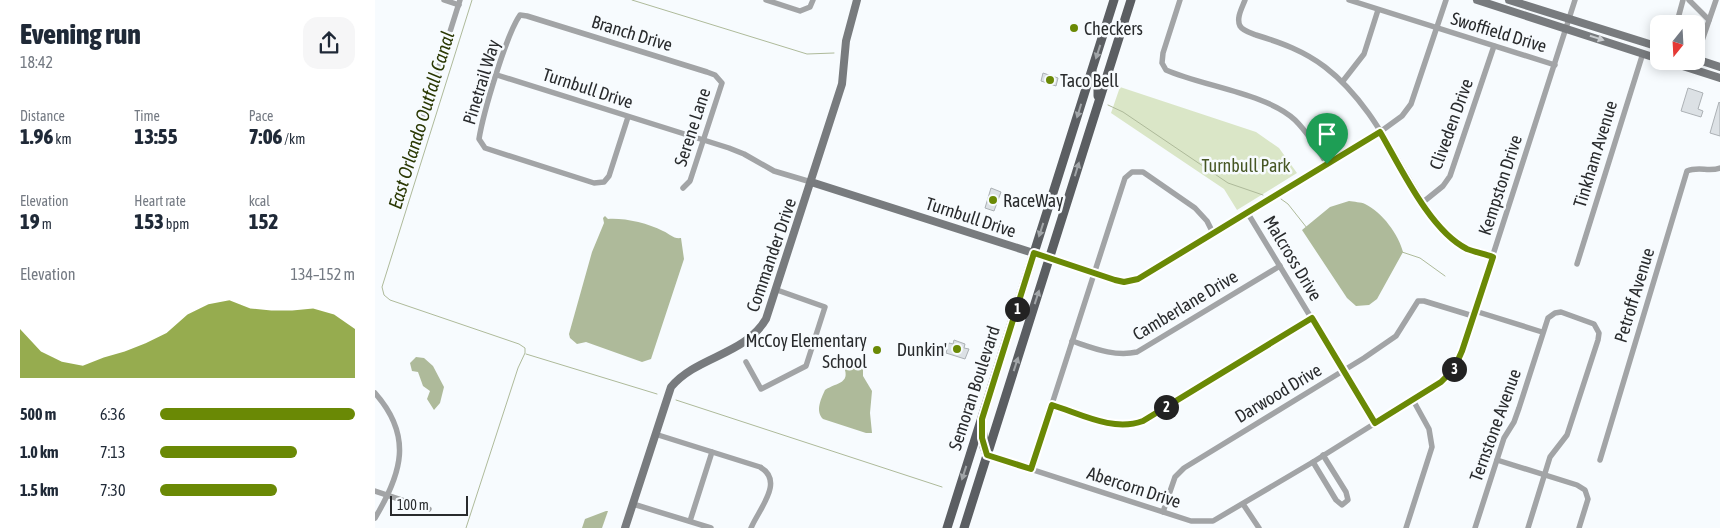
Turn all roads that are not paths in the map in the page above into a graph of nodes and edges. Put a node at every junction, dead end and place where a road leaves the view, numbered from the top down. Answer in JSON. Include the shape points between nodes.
{"nodes":[{"id":1,"x":444,"y":0,"type":"edge"},
{"id":2,"x":766,"y":0,"type":"edge"},
{"id":3,"x":813,"y":0,"type":"edge"},
{"id":4,"x":857,"y":0,"type":"edge"},
{"id":5,"x":1114,"y":0,"type":"edge"},
{"id":6,"x":1131,"y":0,"type":"edge"},
{"id":7,"x":1180,"y":0,"type":"edge"},
{"id":8,"x":1245,"y":0,"type":"edge"},
{"id":9,"x":1349,"y":0,"type":"edge"},
{"id":10,"x":1446,"y":0,"type":"edge"},
{"id":11,"x":1477,"y":0,"type":"edge"},
{"id":12,"x":1509,"y":0,"type":"edge"},
{"id":13,"x":1575,"y":0,"type":"edge"},
{"id":14,"x":1683,"y":0,"type":"edge"},
{"id":15,"x":1689,"y":0,"type":"edge"},
{"id":16,"x":1716,"y":0,"type":"edge"},
{"id":17,"x":460,"y":3,"type":"edge"},
{"id":18,"x":1378,"y":10,"type":"junction"},
{"id":19,"x":1679,"y":15,"type":"edge"},
{"id":20,"x":1569,"y":19,"type":"junction"},
{"id":21,"x":1709,"y":20,"type":"junction"},
{"id":22,"x":515,"y":24,"type":"joint"},
{"id":23,"x":1437,"y":28,"type":"junction"},
{"id":24,"x":1566,"y":28,"type":"junction"},
{"id":25,"x":1705,"y":32,"type":"edge"},
{"id":26,"x":1650,"y":44,"type":"edge"},
{"id":27,"x":1494,"y":46,"type":"junction"},
{"id":28,"x":1643,"y":53,"type":"junction"},
{"id":29,"x":1650,"y":55,"type":"edge"},
{"id":30,"x":1705,"y":61,"type":"edge"},
{"id":31,"x":1555,"y":65,"type":"junction"},
{"id":32,"x":1720,"y":67,"type":"edge"},
{"id":33,"x":1695,"y":70,"type":"edge"},
{"id":34,"x":1092,"y":72,"type":"junction"},
{"id":35,"x":497,"y":75,"type":"junction"},
{"id":36,"x":715,"y":75,"type":"joint"},
{"id":37,"x":1720,"y":78,"type":"edge"},
{"id":38,"x":1343,"y":81,"type":"junction"},
{"id":39,"x":1098,"y":104,"type":"junction"},
{"id":40,"x":628,"y":116,"type":"junction"},
{"id":41,"x":1380,"y":132,"type":"junction"},
{"id":42,"x":705,"y":141,"type":"junction"},
{"id":43,"x":1327,"y":164,"type":"junction"},
{"id":44,"x":407,"y":168,"type":"dead end"},
{"id":45,"x":1720,"y":168,"type":"edge"},
{"id":46,"x":811,"y":182,"type":"junction"},
{"id":47,"x":683,"y":188,"type":"dead end"},
{"id":48,"x":1422,"y":203,"type":"junction"},
{"id":49,"x":1247,"y":212,"type":"junction"},
{"id":50,"x":1213,"y":233,"type":"junction"},
{"id":51,"x":1034,"y":253,"type":"junction"},
{"id":52,"x":1493,"y":257,"type":"junction"},
{"id":53,"x":1049,"y":258,"type":"junction"},
{"id":54,"x":1577,"y":264,"type":"dead end"},
{"id":55,"x":1280,"y":266,"type":"junction"},
{"id":56,"x":1094,"y":274,"type":"junction"},
{"id":57,"x":777,"y":290,"type":"junction"},
{"id":58,"x":1474,"y":314,"type":"junction"},
{"id":59,"x":1312,"y":318,"type":"junction"},
{"id":60,"x":1542,"y":332,"type":"junction"},
{"id":61,"x":1072,"y":341,"type":"junction"},
{"id":62,"x":747,"y":362,"type":"dead end"},
{"id":63,"x":1343,"y":370,"type":"junction"},
{"id":64,"x":375,"y":393,"type":"edge"},
{"id":65,"x":1413,"y":400,"type":"junction"},
{"id":66,"x":1052,"y":405,"type":"junction"},
{"id":67,"x":982,"y":419,"type":"junction"},
{"id":68,"x":1375,"y":423,"type":"junction"},
{"id":69,"x":655,"y":434,"type":"junction"},
{"id":70,"x":712,"y":452,"type":"junction"},
{"id":71,"x":971,"y":453,"type":"junction"},
{"id":72,"x":987,"y":455,"type":"junction"},
{"id":73,"x":1323,"y":455,"type":"junction"},
{"id":74,"x":1497,"y":460,"type":"junction"},
{"id":75,"x":1600,"y":460,"type":"dead end"},
{"id":76,"x":1313,"y":462,"type":"junction"},
{"id":77,"x":1031,"y":469,"type":"junction"},
{"id":78,"x":1544,"y":476,"type":"junction"},
{"id":79,"x":976,"y":488,"type":"junction"},
{"id":80,"x":375,"y":491,"type":"edge"},
{"id":81,"x":388,"y":495,"type":"junction"},
{"id":82,"x":633,"y":504,"type":"junction"},
{"id":83,"x":1243,"y":504,"type":"junction"},
{"id":84,"x":429,"y":509,"type":"dead end"},
{"id":85,"x":1163,"y":512,"type":"junction"},
{"id":86,"x":375,"y":518,"type":"edge"},
{"id":87,"x":690,"y":521,"type":"junction"},
{"id":88,"x":625,"y":528,"type":"edge"},
{"id":89,"x":711,"y":528,"type":"edge"},
{"id":90,"x":751,"y":528,"type":"edge"},
{"id":91,"x":947,"y":528,"type":"edge"},
{"id":92,"x":963,"y":528,"type":"edge"},
{"id":93,"x":1259,"y":528,"type":"edge"},
{"id":94,"x":1406,"y":528,"type":"edge"},
{"id":95,"x":1475,"y":528,"type":"edge"},
{"id":96,"x":1527,"y":528,"type":"edge"},
{"id":97,"x":1579,"y":528,"type":"edge"}],
"edges":[{"from":1,"to":17,"type":"street"},
{"from":2,"to":3,"type":"street","via":[[800,11],[810,7]]},
{"from":4,"to":46,"type":"street","name":"Commander Drive","via":[[846,41],[842,84]]},
{"from":5,"to":34,"type":"main road","name":"Semoran Boulevard","one_way":true},
{"from":6,"to":39,"type":"main road","name":"Semoran Boulevard"},
{"from":7,"to":43,"type":"street","via":[[1163,53],[1162,63],[1166,70],[1275,107],[1294,120],[1313,141]]},
{"from":8,"to":38,"type":"street","via":[[1238,19],[1241,27],[1311,56]]},
{"from":9,"to":18,"type":"street","name":"Swoffield Drive"},
{"from":10,"to":23,"type":"street","name":"Turnbull Drive"},
{"from":11,"to":24,"type":"street"},
{"from":12,"to":20,"type":"street"},
{"from":13,"to":20,"type":"street","name":"Kempston Drive"},
{"from":14,"to":19,"type":"street"},
{"from":15,"to":21,"type":"street"},
{"from":16,"to":21,"type":"street"},
{"from":17,"to":44,"type":"street"},
{"from":18,"to":23,"type":"street","name":"Swoffield Drive"},
{"from":18,"to":38,"type":"street","via":[[1364,54]]},
{"from":20,"to":24,"type":"street","name":"Kempston Drive"},
{"from":20,"to":26,"type":"street"},
{"from":21,"to":25,"type":"street"},
{"from":22,"to":35,"type":"street","name":"Pinetrail Way"},
{"from":22,"to":36,"type":"street","name":"Branch Drive","via":[[520,15],[527,16]]},
{"from":23,"to":27,"type":"street","name":"Swoffield Drive"},
{"from":23,"to":41,"type":"street","name":"Turnbull Drive","via":[[1411,104],[1402,116]]},
{"from":24,"to":28,"type":"street","one_way":true},
{"from":24,"to":31,"type":"street","name":"Kempston Drive"},
{"from":27,"to":31,"type":"street","name":"Swoffield Drive"},
{"from":27,"to":48,"type":"street","name":"Cliveden Drive","via":[[1450,176]]},
{"from":28,"to":29,"type":"street"},
{"from":28,"to":54,"type":"street","name":"Tinkham Avenue"},
{"from":30,"to":32,"type":"street"},
{"from":31,"to":52,"type":"street","name":"Kempston Drive"},
{"from":33,"to":37,"type":"street"},
{"from":34,"to":39,"type":"main road","via":[[1098,87]]},
{"from":34,"to":51,"type":"main road","name":"Semoran Boulevard","one_way":true},
{"from":35,"to":40,"type":"street","name":"Turnbull Drive"},
{"from":35,"to":40,"type":"street","name":"Pinetrail Way","via":[[479,139],[485,148],[594,183],[604,182],[609,176]]},
{"from":36,"to":42,"type":"street","name":"Serene Lane","via":[[722,82]]},
{"from":38,"to":41,"type":"street","via":[[1365,106]]},
{"from":53,"to":39,"type":"main road","name":"Semoran Boulevard","one_way":true},
{"from":40,"to":42,"type":"street","name":"Turnbull Drive"},
{"from":41,"to":43,"type":"street","name":"Turnbull Drive"},
{"from":41,"to":48,"type":"street"},
{"from":42,"to":46,"type":"street","name":"Turnbull Drive","via":[[744,154],[774,171]]},
{"from":42,"to":47,"type":"street","name":"Serene Lane","via":[[691,181]]},
{"from":43,"to":49,"type":"street","name":"Turnbull Drive"},
{"from":45,"to":75,"type":"street","name":"Petroff Avenue","via":[[1687,171]]},
{"from":46,"to":51,"type":"street","name":"Turnbull Drive"},
{"from":46,"to":57,"type":"street","name":"Commander Drive"},
{"from":48,"to":52,"type":"street","via":[[1451,238],[1467,248]]},
{"from":49,"to":50,"type":"street","name":"Turnbull Drive"},
{"from":49,"to":55,"type":"street","name":"Malcross Drive"},
{"from":50,"to":56,"type":"street","name":"Turnbull Drive","via":[[1138,279],[1124,282]]},
{"from":50,"to":56,"type":"street","via":[[1195,208],[1143,172],[1132,172],[1125,178]]},
{"from":51,"to":53,"type":"street","name":"Turnbull Drive"},
{"from":51,"to":67,"type":"main road","name":"Semoran Boulevard"},
{"from":52,"to":58,"type":"street","name":"Kempston Drive"},
{"from":53,"to":56,"type":"street","name":"Turnbull Drive"},
{"from":72,"to":53,"type":"main road","name":"Semoran Boulevard","one_way":true},
{"from":55,"to":59,"type":"street","name":"Malcross Drive"},
{"from":55,"to":61,"type":"street","name":"Camberlane Drive","via":[[1137,352],[1125,355],[1109,353]]},
{"from":56,"to":61,"type":"street"},
{"from":57,"to":62,"type":"street","via":[[825,307],[811,357],[806,366],[761,389]]},
{"from":57,"to":69,"type":"street","name":"Commander Drive","via":[[766,319],[753,337],[675,382],[668,393]]},
{"from":58,"to":60,"type":"street","name":"Darwood Drive"},
{"from":58,"to":63,"type":"street","name":"Darwood Drive","via":[[1418,301],[1396,336]]},
{"from":58,"to":65,"type":"street","name":"Kempston Drive","via":[[1454,369],[1441,382]]},
{"from":59,"to":63,"type":"street","name":"Malcross Drive"},
{"from":59,"to":66,"type":"street","via":[[1131,426],[1115,426]]},
{"from":60,"to":74,"type":"street","name":"Ternstone Avenue","via":[[1519,408]]},
{"from":60,"to":78,"type":"street","name":"Ternstone Avenue","via":[[1548,318],[1561,312],[1591,321],[1597,327],[1598,340],[1567,435],[1550,457]]},
{"from":61,"to":66,"type":"street"},
{"from":63,"to":68,"type":"street","name":"Malcross Drive"},
{"from":63,"to":85,"type":"street","name":"Darwood Drive","via":[[1185,468],[1175,477]]},
{"from":64,"to":81,"type":"street","via":[[393,418],[399,442],[396,475]]},
{"from":65,"to":68,"type":"street","name":"Kempston Drive"},
{"from":65,"to":94,"type":"street","via":[[1429,429],[1432,447]]},
{"from":66,"to":77,"type":"street"},
{"from":67,"to":71,"type":"main road","name":"Semoran Boulevard"},
{"from":67,"to":72,"type":"main road","via":[[982,438]]},
{"from":68,"to":73,"type":"street","name":"Kempston Drive"},
{"from":69,"to":70,"type":"street"},
{"from":69,"to":82,"type":"street","name":"Commander Drive"},
{"from":70,"to":87,"type":"street"},
{"from":70,"to":90,"type":"street","via":[[760,467],[771,476],[764,505]]},
{"from":71,"to":79,"type":"main road","via":[[979,470]]},
{"from":71,"to":91,"type":"main road","name":"Semoran Boulevard","one_way":true},
{"from":72,"to":77,"type":"street","name":"Abercorn Drive"},
{"from":72,"to":79,"type":"main road","name":"Semoran Boulevard"},
{"from":73,"to":76,"type":"street","name":"Kempston Drive"},
{"from":73,"to":76,"type":"street","via":[[1346,492],[1348,500],[1343,505],[1336,500]]},
{"from":74,"to":78,"type":"street"},
{"from":74,"to":95,"type":"street","name":"Ternstone Avenue"},
{"from":76,"to":83,"type":"street","name":"Kempston Drive"},
{"from":77,"to":85,"type":"street","name":"Abercorn Drive"},
{"from":78,"to":96,"type":"street"},
{"from":78,"to":97,"type":"street","via":[[1585,490],[1588,499]]},
{"from":79,"to":92,"type":"main road","name":"Semoran Boulevard"},
{"from":80,"to":81,"type":"street"},
{"from":81,"to":84,"type":"street"},
{"from":81,"to":86,"type":"street"},
{"from":82,"to":87,"type":"street"},
{"from":82,"to":88,"type":"street","name":"Commander Drive"},
{"from":83,"to":85,"type":"street","name":"Abercorn Drive","via":[[1213,521],[1191,520]]},
{"from":83,"to":93,"type":"street"},
{"from":87,"to":89,"type":"street"}]}
